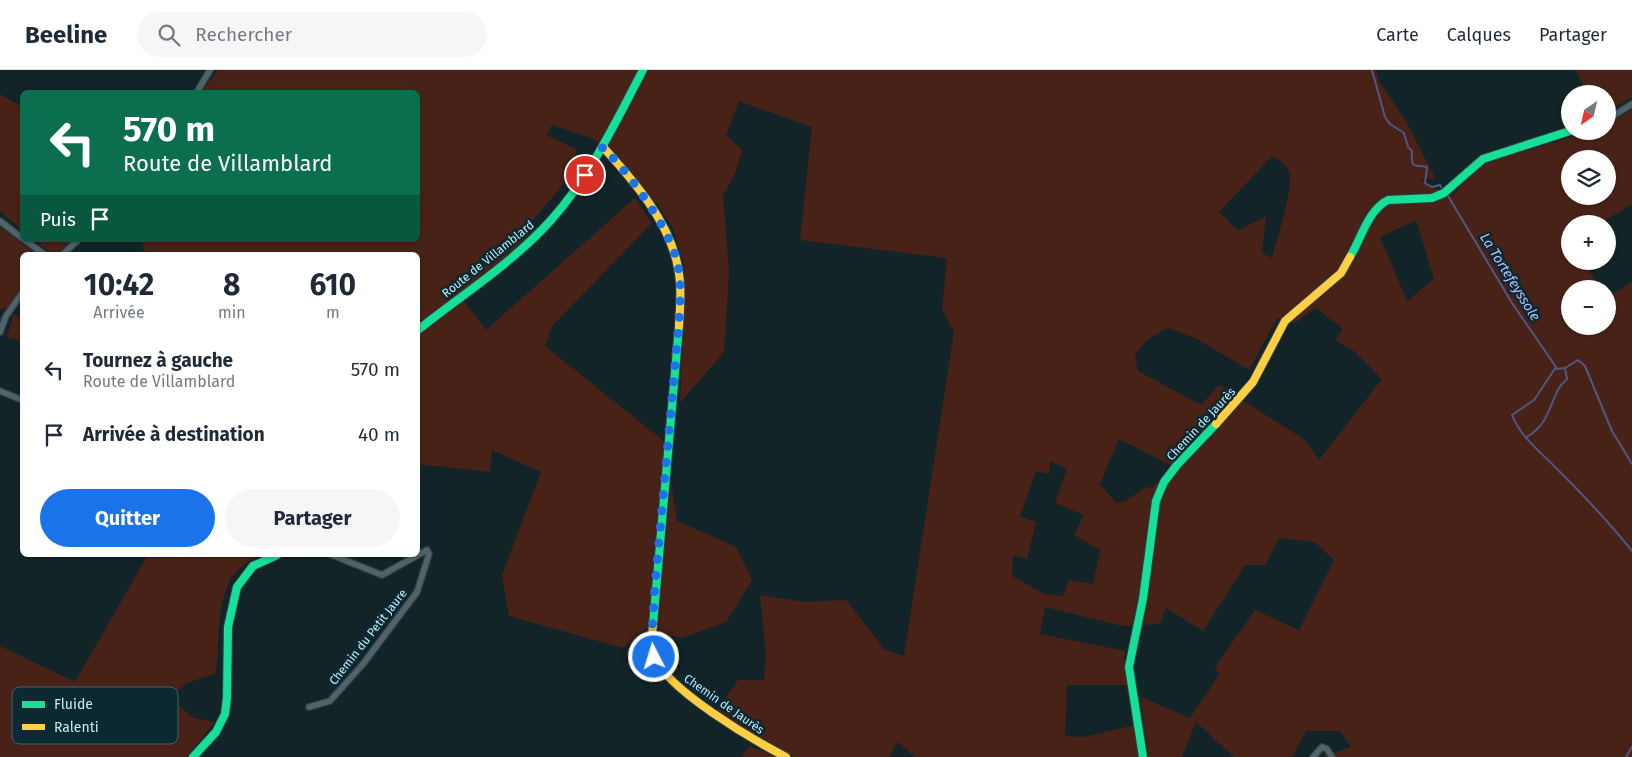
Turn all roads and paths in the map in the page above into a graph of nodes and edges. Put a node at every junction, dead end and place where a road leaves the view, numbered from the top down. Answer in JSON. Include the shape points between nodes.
{"nodes":[{"id":1,"x":210,"y":70,"type":"edge"},
{"id":2,"x":643,"y":70,"type":"edge"},
{"id":3,"x":198,"y":90,"type":"edge"},
{"id":4,"x":1632,"y":104,"type":"edge"},
{"id":5,"x":1616,"y":114,"type":"edge"},
{"id":6,"x":1561,"y":134,"type":"edge"},
{"id":7,"x":603,"y":147,"type":"junction"},
{"id":8,"x":0,"y":221,"type":"edge"},
{"id":9,"x":20,"y":236,"type":"edge"},
{"id":10,"x":28,"y":242,"type":"edge"},
{"id":11,"x":76,"y":242,"type":"edge"},
{"id":12,"x":41,"y":252,"type":"edge"},
{"id":13,"x":65,"y":252,"type":"edge"},
{"id":14,"x":20,"y":296,"type":"edge"},
{"id":15,"x":420,"y":328,"type":"edge"},
{"id":16,"x":0,"y":332,"type":"edge"},
{"id":17,"x":0,"y":391,"type":"edge"},
{"id":18,"x":20,"y":399,"type":"edge"},
{"id":19,"x":420,"y":554,"type":"edge"},
{"id":20,"x":273,"y":557,"type":"edge"},
{"id":21,"x":337,"y":557,"type":"edge"},
{"id":22,"x":415,"y":557,"type":"edge"},
{"id":23,"x":309,"y":707,"type":"dead end"},
{"id":24,"x":193,"y":757,"type":"edge"},
{"id":25,"x":786,"y":757,"type":"edge"},
{"id":26,"x":1143,"y":757,"type":"edge"},
{"id":27,"x":1313,"y":757,"type":"edge"},
{"id":28,"x":1332,"y":757,"type":"edge"}],
"edges":[{"from":1,"to":3,"type":"street"},
{"from":2,"to":7,"type":"street","name":"Route de Villamblard"},
{"from":4,"to":5,"type":"street"},
{"from":6,"to":26,"type":"street","name":"Chemin de Jaurès","via":[[1483,159],[1444,193],[1432,198],[1382,203],[1374,211],[1341,273],[1285,321],[1242,398],[1164,482],[1156,501],[1143,599],[1129,667]]},
{"from":7,"to":15,"type":"street","name":"Route de Villamblard","via":[[568,199],[541,230]]},
{"from":7,"to":25,"type":"street","name":"Chemin de Jaurès","via":[[667,230],[678,262],[679,322],[656,572],[651,646],[654,657],[664,674],[681,689],[761,744]]},
{"from":8,"to":9,"type":"street"},
{"from":10,"to":12,"type":"street"},
{"from":11,"to":13,"type":"street"},
{"from":14,"to":16,"type":"street","via":[[6,316]]},
{"from":17,"to":18,"type":"street"},
{"from":19,"to":23,"type":"street","name":"Chemin du Petit Jaure","via":[[428,550],[417,592],[363,664],[330,701]]},
{"from":20,"to":24,"type":"street","via":[[253,566],[236,588],[228,635],[225,714],[219,728]]},
{"from":21,"to":22,"type":"street","name":"Chemin du Petit Jaure","via":[[382,575]]},
{"from":27,"to":28,"type":"street","via":[[1322,747]]}]}
